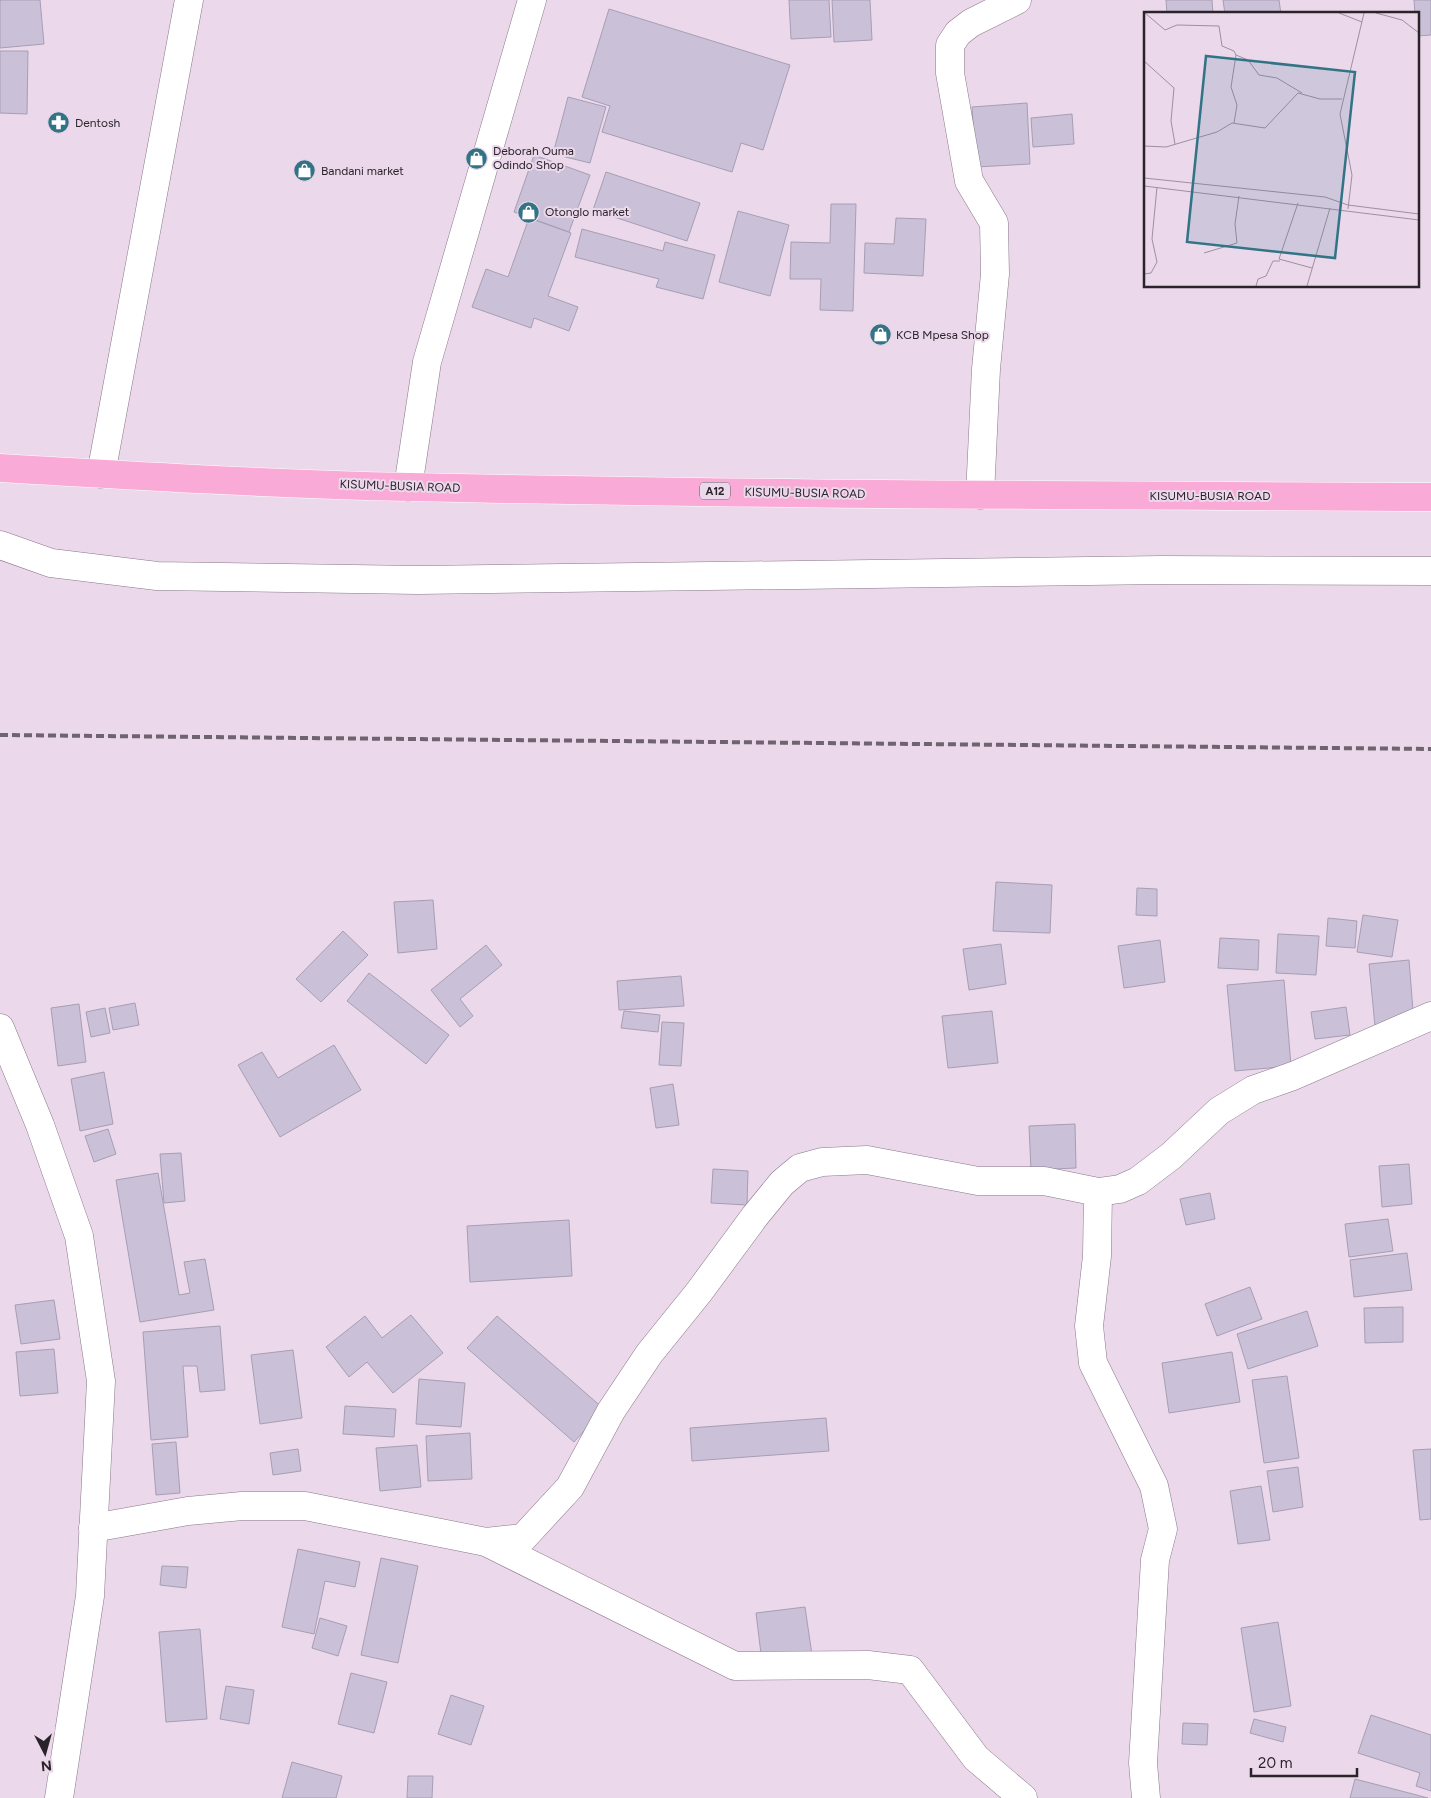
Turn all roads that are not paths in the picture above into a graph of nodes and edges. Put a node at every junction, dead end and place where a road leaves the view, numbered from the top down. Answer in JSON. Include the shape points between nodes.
{"nodes":[{"id":1,"x":189,"y":0,"type":"edge"},
{"id":2,"x":532,"y":0,"type":"edge"},
{"id":3,"x":1017,"y":0,"type":"edge"},
{"id":4,"x":0,"y":468,"type":"edge"},
{"id":5,"x":101,"y":474,"type":"junction"},
{"id":6,"x":408,"y":487,"type":"junction"},
{"id":7,"x":980,"y":495,"type":"junction"},
{"id":8,"x":1431,"y":497,"type":"edge"},
{"id":9,"x":0,"y":545,"type":"edge"},
{"id":10,"x":1431,"y":571,"type":"edge"},
{"id":11,"x":1431,"y":1016,"type":"edge"},
{"id":12,"x":0,"y":1028,"type":"edge"},
{"id":13,"x":1098,"y":1192,"type":"junction"},
{"id":14,"x":93,"y":1528,"type":"junction"},
{"id":15,"x":486,"y":1542,"type":"junction"},
{"id":16,"x":59,"y":1798,"type":"edge"},
{"id":17,"x":1023,"y":1798,"type":"edge"},
{"id":18,"x":1146,"y":1798,"type":"edge"}],
"edges":[{"from":1,"to":5,"type":"street"},
{"from":2,"to":6,"type":"street","via":[[427,362]]},
{"from":3,"to":7,"type":"street","via":[[971,24],[958,33],[950,45],[950,73],[969,181],[994,222],[995,274],[986,369]]},
{"from":4,"to":5,"type":"highway","name":"KISUMU-BUSIA ROAD","number":"A12"},
{"from":5,"to":6,"type":"highway","name":"KISUMU-BUSIA ROAD","number":"A12"},
{"from":6,"to":7,"type":"highway","name":"KISUMU-BUSIA ROAD","number":"A12"},
{"from":7,"to":8,"type":"highway","name":"KISUMU-BUSIA ROAD","number":"A12"},
{"from":9,"to":10,"type":"street","via":[[51,563],[166,576],[418,580],[1162,570]]},
{"from":11,"to":13,"type":"street","via":[[1293,1076],[1252,1090],[1219,1111],[1171,1156],[1138,1181],[1120,1189]]},
{"from":12,"to":14,"type":"street","via":[[40,1125],[79,1236],[101,1381]]},
{"from":13,"to":15,"type":"street","via":[[1044,1181],[978,1181],[866,1160],[822,1162],[800,1168],[782,1183],[755,1216],[649,1354],[611,1411],[570,1487],[523,1538]]},
{"from":13,"to":18,"type":"street","via":[[1097,1256],[1089,1326],[1093,1363],[1154,1486],[1163,1529],[1155,1560],[1144,1763]]},
{"from":14,"to":15,"type":"street","via":[[188,1511],[242,1506],[305,1506]]},
{"from":14,"to":16,"type":"street","via":[[90,1596]]},
{"from":15,"to":17,"type":"street","via":[[735,1666],[868,1665],[910,1670],[976,1758]]}]}
